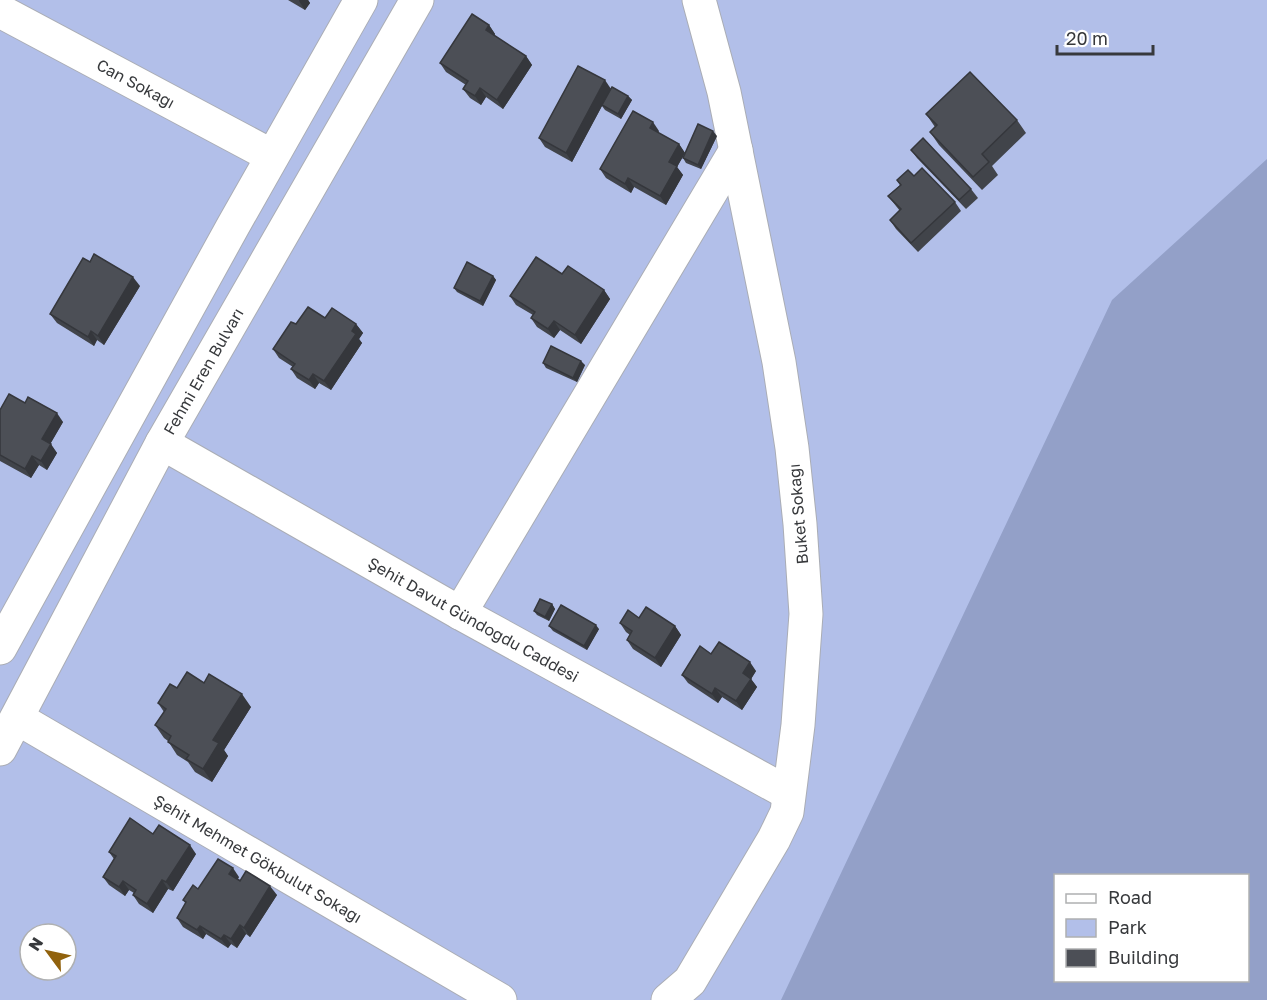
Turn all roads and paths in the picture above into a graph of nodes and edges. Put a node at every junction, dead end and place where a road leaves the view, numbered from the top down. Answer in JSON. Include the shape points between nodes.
{"nodes":[{"id":1,"x":361,"y":0,"type":"edge"},
{"id":2,"x":417,"y":0,"type":"edge"},
{"id":3,"x":699,"y":0,"type":"edge"},
{"id":4,"x":0,"y":10,"type":"edge"},
{"id":5,"x":736,"y":150,"type":"junction"},
{"id":6,"x":272,"y":156,"type":"junction"},
{"id":7,"x":162,"y":443,"type":"junction"},
{"id":8,"x":460,"y":613,"type":"junction"},
{"id":9,"x":0,"y":648,"type":"edge"},
{"id":10,"x":17,"y":718,"type":"junction"},
{"id":11,"x":0,"y":749,"type":"edge"},
{"id":12,"x":788,"y":793,"type":"junction"},
{"id":13,"x":500,"y":1000,"type":"edge"},
{"id":14,"x":668,"y":1000,"type":"edge"}],
"edges":[{"from":1,"to":6,"type":"street"},
{"from":2,"to":7,"type":"street","name":"Fehmi Eren Bulvarı"},
{"from":3,"to":5,"type":"street","name":"Buket Sokağı"},
{"from":4,"to":6,"type":"street","name":"Can Sokağı"},
{"from":5,"to":8,"type":"street"},
{"from":5,"to":12,"type":"street","name":"Buket Sokağı","via":[[779,362],[800,524],[806,614],[798,725]]},
{"from":6,"to":9,"type":"street"},
{"from":7,"to":8,"type":"street","name":"Şehit Davut Gündoğdu Caddesi"},
{"from":7,"to":10,"type":"street","name":"Fehmi Eren Bulvarı"},
{"from":8,"to":12,"type":"street","name":"Şehit Davut Gündoğdu Caddesi"},
{"from":10,"to":11,"type":"street","name":"Fehmi Eren Bulvarı"},
{"from":10,"to":13,"type":"street","name":"Şehit Mehmet Gökbulut Sokağı"},
{"from":12,"to":14,"type":"street","name":"Buket Sokağı","via":[[787,812],[768,849],[690,981]]}]}
